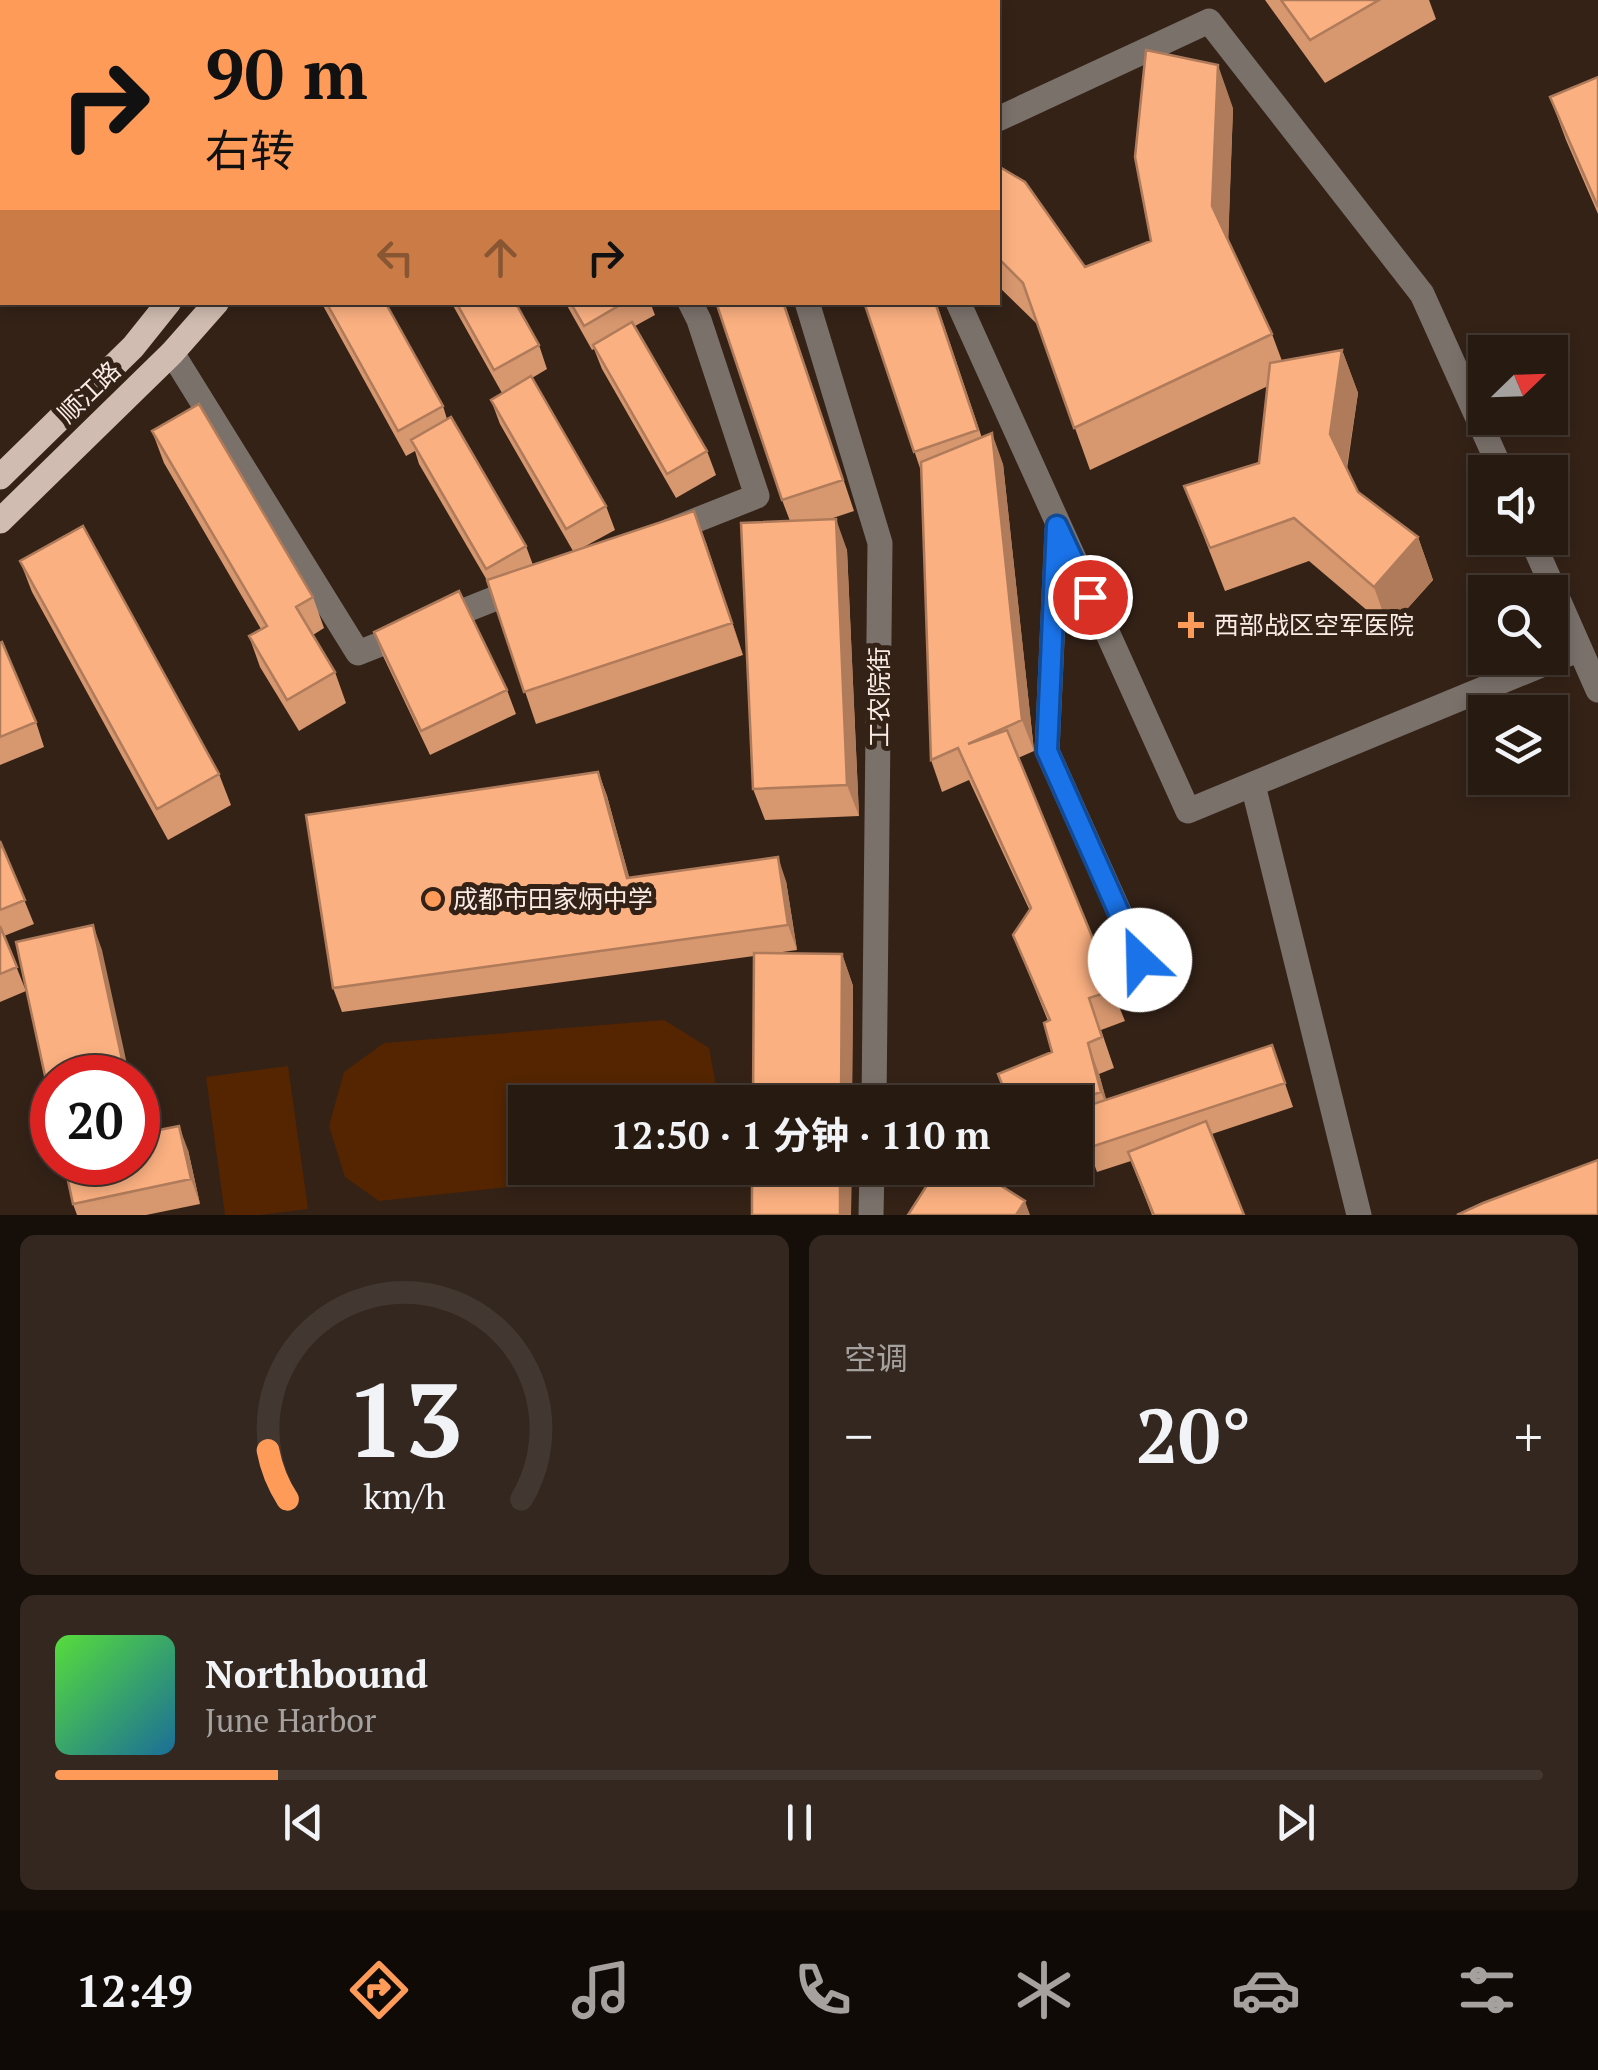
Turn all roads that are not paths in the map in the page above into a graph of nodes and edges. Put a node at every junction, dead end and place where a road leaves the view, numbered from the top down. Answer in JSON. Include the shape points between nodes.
{"nodes":[{"id":1,"x":1000,"y":118,"type":"edge"},
{"id":2,"x":167,"y":305,"type":"edge"},
{"id":3,"x":214,"y":305,"type":"edge"},
{"id":4,"x":692,"y":305,"type":"edge"},
{"id":5,"x":808,"y":305,"type":"edge"},
{"id":6,"x":959,"y":305,"type":"edge"},
{"id":7,"x":172,"y":353,"type":"junction"},
{"id":8,"x":1494,"y":455,"type":"edge"},
{"id":9,"x":0,"y":477,"type":"edge"},
{"id":10,"x":0,"y":521,"type":"edge"},
{"id":11,"x":1057,"y":526,"type":"junction"},
{"id":12,"x":648,"y":538,"type":"edge"},
{"id":13,"x":1538,"y":555,"type":"edge"},
{"id":14,"x":540,"y":582,"type":"edge"},
{"id":15,"x":1580,"y":650,"type":"junction"},
{"id":16,"x":1598,"y":690,"type":"edge"},
{"id":17,"x":1253,"y":786,"type":"junction"},
{"id":18,"x":1156,"y":994,"type":"dead end"},
{"id":19,"x":874,"y":1085,"type":"edge"},
{"id":20,"x":872,"y":1185,"type":"edge"},
{"id":21,"x":871,"y":1215,"type":"edge"},
{"id":22,"x":1359,"y":1215,"type":"edge"}],
"edges":[{"from":1,"to":8,"type":"street","via":[[1209,21],[1422,294]]},
{"from":2,"to":9,"type":"main road","name":"顺江路"},
{"from":3,"to":7,"type":"main road","name":"顺江路"},
{"from":4,"to":12,"type":"street","via":[[757,496]]},
{"from":5,"to":19,"type":"street","name":"工农院街","via":[[880,543]]},
{"from":6,"to":11,"type":"street"},
{"from":7,"to":10,"type":"main road","name":"顺江路"},
{"from":7,"to":14,"type":"street","via":[[358,653]]},
{"from":11,"to":17,"type":"street","via":[[1188,811]]},
{"from":11,"to":18,"type":"street","via":[[1047,751]]},
{"from":13,"to":15,"type":"street"},
{"from":15,"to":16,"type":"street"},
{"from":15,"to":17,"type":"street"},
{"from":17,"to":22,"type":"street"},
{"from":20,"to":21,"type":"street"}]}
